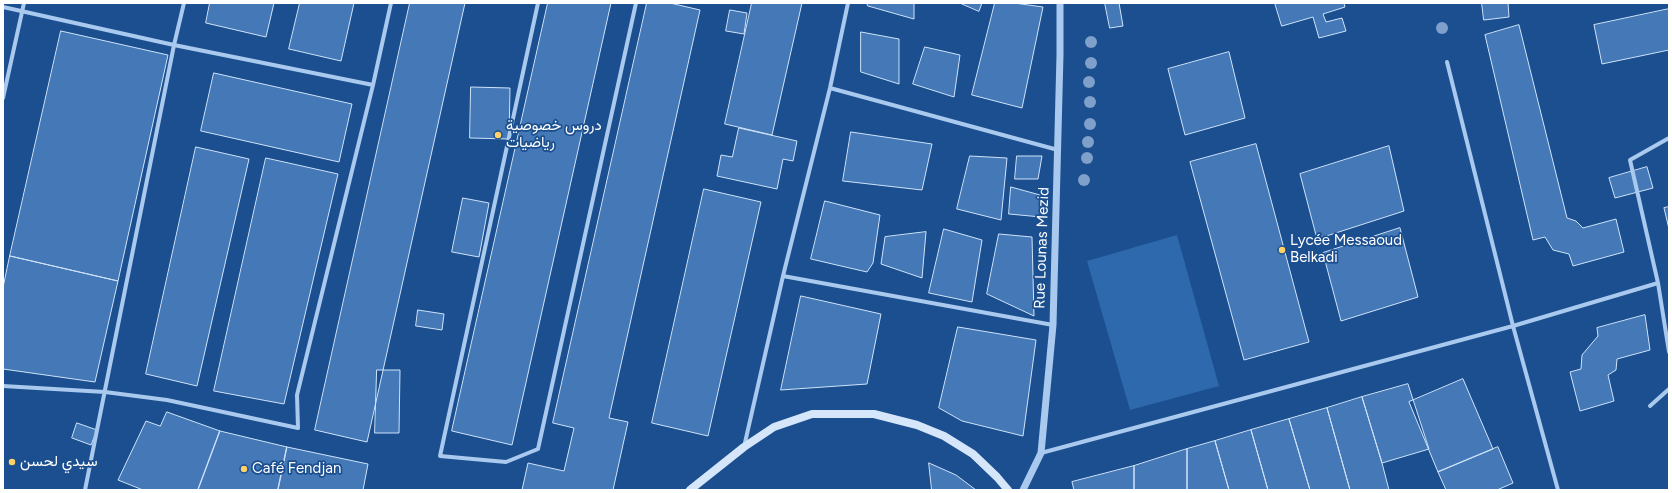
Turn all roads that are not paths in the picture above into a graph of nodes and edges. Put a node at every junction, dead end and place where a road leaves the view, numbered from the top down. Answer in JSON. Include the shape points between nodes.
{"nodes":[{"id":1,"x":24,"y":3,"type":"edge"},
{"id":2,"x":184,"y":3,"type":"edge"},
{"id":3,"x":391,"y":3,"type":"edge"},
{"id":4,"x":538,"y":3,"type":"edge"},
{"id":5,"x":636,"y":3,"type":"edge"},
{"id":6,"x":848,"y":3,"type":"edge"},
{"id":7,"x":1060,"y":3,"type":"edge"},
{"id":8,"x":3,"y":7,"type":"edge"},
{"id":9,"x":22,"y":12,"type":"junction"},
{"id":10,"x":174,"y":45,"type":"junction"},
{"id":11,"x":1447,"y":62,"type":"dead end"},
{"id":12,"x":373,"y":85,"type":"junction"},
{"id":13,"x":830,"y":88,"type":"junction"},
{"id":14,"x":3,"y":98,"type":"edge"},
{"id":15,"x":1669,"y":138,"type":"edge"},
{"id":16,"x":1058,"y":150,"type":"junction"},
{"id":17,"x":783,"y":276,"type":"junction"},
{"id":18,"x":1658,"y":283,"type":"junction"},
{"id":19,"x":1053,"y":325,"type":"junction"},
{"id":20,"x":1513,"y":326,"type":"junction"},
{"id":21,"x":1669,"y":352,"type":"edge"},
{"id":22,"x":3,"y":386,"type":"edge"},
{"id":23,"x":1669,"y":388,"type":"edge"},
{"id":24,"x":105,"y":392,"type":"junction"},
{"id":25,"x":1650,"y":406,"type":"dead end"},
{"id":26,"x":744,"y":447,"type":"junction"},
{"id":27,"x":1041,"y":453,"type":"junction"},
{"id":28,"x":85,"y":490,"type":"edge"},
{"id":29,"x":690,"y":490,"type":"edge"},
{"id":30,"x":1008,"y":490,"type":"edge"},
{"id":31,"x":1023,"y":490,"type":"edge"},
{"id":32,"x":1558,"y":490,"type":"edge"}],
"edges":[{"from":1,"to":9,"type":"street"},
{"from":2,"to":10,"type":"street"},
{"from":3,"to":12,"type":"street"},
{"from":4,"to":5,"type":"street","via":[[440,456],[506,462],[538,449]]},
{"from":6,"to":13,"type":"street"},
{"from":7,"to":16,"type":"street","name":"Rue Lounas Mezid"},
{"from":8,"to":9,"type":"street"},
{"from":9,"to":10,"type":"street"},
{"from":9,"to":14,"type":"street"},
{"from":10,"to":12,"type":"street"},
{"from":10,"to":24,"type":"street"},
{"from":11,"to":20,"type":"street"},
{"from":12,"to":24,"type":"street","via":[[297,394],[298,428],[167,400]]},
{"from":13,"to":16,"type":"street"},
{"from":13,"to":17,"type":"street"},
{"from":15,"to":18,"type":"street","via":[[1630,160]]},
{"from":16,"to":19,"type":"street","name":"Rue Lounas Mezid"},
{"from":17,"to":19,"type":"street"},
{"from":17,"to":26,"type":"street"},
{"from":18,"to":20,"type":"street"},
{"from":18,"to":21,"type":"street"},
{"from":19,"to":27,"type":"street","name":"Rue Lounas Mezid"},
{"from":20,"to":27,"type":"street"},
{"from":20,"to":32,"type":"street"},
{"from":22,"to":24,"type":"street"},
{"from":23,"to":25,"type":"street"},
{"from":24,"to":28,"type":"street"},
{"from":26,"to":29,"type":"main road"},
{"from":26,"to":30,"type":"main road","via":[[774,427],[812,414],[874,414],[917,425],[944,436],[973,454]]},
{"from":27,"to":31,"type":"street","name":"Rue Lounas Mezid"}]}
